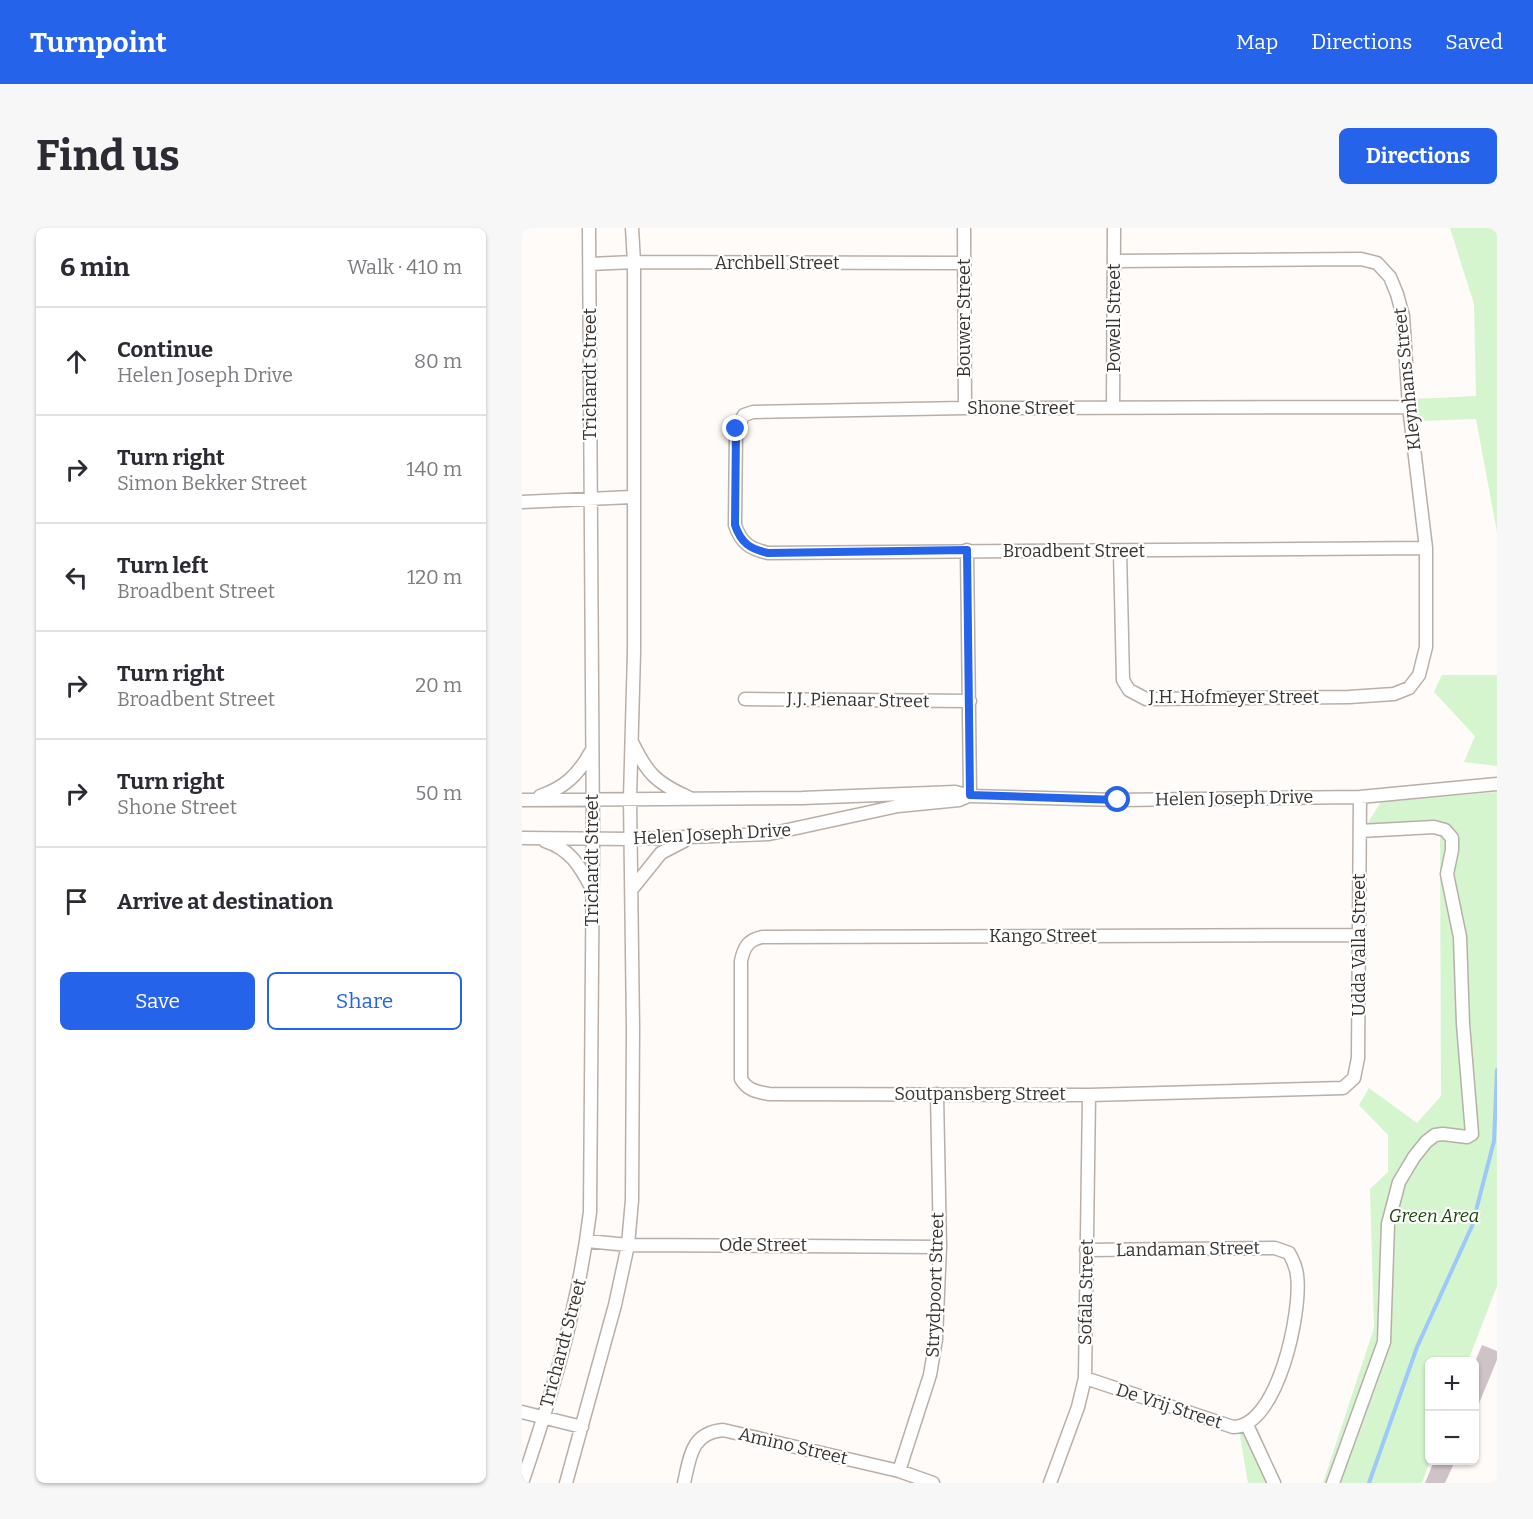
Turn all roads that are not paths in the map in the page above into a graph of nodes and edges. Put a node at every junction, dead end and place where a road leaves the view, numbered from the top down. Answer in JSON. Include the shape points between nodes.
{"nodes":[{"id":1,"x":590,"y":228,"type":"edge"},
{"id":2,"x":632,"y":228,"type":"edge"},
{"id":3,"x":964,"y":228,"type":"edge"},
{"id":4,"x":1114,"y":228,"type":"edge"},
{"id":5,"x":1115,"y":261,"type":"junction"},
{"id":6,"x":634,"y":262,"type":"junction"},
{"id":7,"x":590,"y":264,"type":"junction"},
{"id":8,"x":964,"y":264,"type":"junction"},
{"id":9,"x":1409,"y":407,"type":"junction"},
{"id":10,"x":964,"y":408,"type":"junction"},
{"id":11,"x":1113,"y":408,"type":"junction"},
{"id":12,"x":632,"y":497,"type":"junction"},
{"id":13,"x":590,"y":498,"type":"junction"},
{"id":14,"x":522,"y":502,"type":"edge"},
{"id":15,"x":735,"y":525,"type":"joint"},
{"id":16,"x":1426,"y":548,"type":"junction"},
{"id":17,"x":967,"y":550,"type":"junction"},
{"id":18,"x":1120,"y":551,"type":"junction"},
{"id":19,"x":1409,"y":688,"type":"joint"},
{"id":20,"x":745,"y":699,"type":"dead end"},
{"id":21,"x":970,"y":701,"type":"junction"},
{"id":22,"x":630,"y":738,"type":"junction"},
{"id":23,"x":591,"y":751,"type":"junction"},
{"id":24,"x":1497,"y":784,"type":"edge"},
{"id":25,"x":970,"y":795,"type":"junction"},
{"id":26,"x":1360,"y":797,"type":"junction"},
{"id":27,"x":630,"y":798,"type":"junction"},
{"id":28,"x":592,"y":799,"type":"junction"},
{"id":29,"x":694,"y":799,"type":"junction"},
{"id":30,"x":526,"y":800,"type":"edge"},
{"id":31,"x":1360,"y":831,"type":"junction"},
{"id":32,"x":697,"y":837,"type":"junction"},
{"id":33,"x":522,"y":838,"type":"edge"},
{"id":34,"x":538,"y":838,"type":"junction"},
{"id":35,"x":593,"y":839,"type":"junction"},
{"id":36,"x":632,"y":839,"type":"junction"},
{"id":37,"x":632,"y":889,"type":"junction"},
{"id":38,"x":593,"y":890,"type":"junction"},
{"id":39,"x":1359,"y":935,"type":"junction"},
{"id":40,"x":741,"y":961,"type":"joint"},
{"id":41,"x":1343,"y":1088,"type":"joint"},
{"id":42,"x":937,"y":1094,"type":"junction"},
{"id":43,"x":1089,"y":1095,"type":"junction"},
{"id":44,"x":587,"y":1240,"type":"junction"},
{"id":45,"x":628,"y":1245,"type":"junction"},
{"id":46,"x":940,"y":1247,"type":"junction"},
{"id":47,"x":1086,"y":1250,"type":"junction"},
{"id":48,"x":1289,"y":1253,"type":"joint"},
{"id":49,"x":1085,"y":1378,"type":"junction"},
{"id":50,"x":522,"y":1412,"type":"edge"},
{"id":51,"x":543,"y":1418,"type":"junction"},
{"id":52,"x":1247,"y":1425,"type":"junction"},
{"id":53,"x":582,"y":1427,"type":"junction"},
{"id":54,"x":898,"y":1471,"type":"junction"},
{"id":55,"x":522,"y":1483,"type":"edge"},
{"id":56,"x":566,"y":1483,"type":"edge"},
{"id":57,"x":684,"y":1483,"type":"edge"},
{"id":58,"x":933,"y":1483,"type":"edge"},
{"id":59,"x":1050,"y":1483,"type":"edge"},
{"id":60,"x":1274,"y":1483,"type":"edge"},
{"id":61,"x":1333,"y":1483,"type":"edge"}],
"edges":[{"from":1,"to":7,"type":"street","name":"Trichardt Street"},
{"from":2,"to":6,"type":"street","name":"Trichardt Street"},
{"from":3,"to":8,"type":"street","name":"Bouwer Street"},
{"from":4,"to":5,"type":"street","name":"Powell Street"},
{"from":5,"to":9,"type":"street","name":"Kleynhans Street","via":[[1360,259],[1377,263],[1390,277],[1400,305]]},
{"from":5,"to":11,"type":"street","name":"Powell Street"},
{"from":6,"to":7,"type":"street","name":"Archbell Street"},
{"from":6,"to":8,"type":"street","name":"Archbell Street"},
{"from":6,"to":12,"type":"street","name":"Trichardt Street"},
{"from":7,"to":13,"type":"street","name":"Trichardt Street"},
{"from":8,"to":10,"type":"street","name":"Bouwer Street"},
{"from":9,"to":11,"type":"street","name":"Shone Street"},
{"from":9,"to":16,"type":"street","name":"Kleynhans Street"},
{"from":10,"to":11,"type":"street","name":"Shone Street"},
{"from":10,"to":15,"type":"street","name":"Shone Street","via":[[753,412],[744,416],[736,429]]},
{"from":12,"to":13,"type":"street"},
{"from":12,"to":22,"type":"street","name":"Trichardt Street","via":[[634,652]]},
{"from":13,"to":14,"type":"street"},
{"from":13,"to":23,"type":"street","name":"Trichardt Street"},
{"from":15,"to":17,"type":"street","name":"Broadbent Street","via":[[744,544],[768,553]]},
{"from":16,"to":18,"type":"street","name":"Broadbent Street"},
{"from":16,"to":19,"type":"street","name":"Kleynhans Street","via":[[1426,647],[1419,675]]},
{"from":17,"to":18,"type":"street","name":"Broadbent Street"},
{"from":17,"to":21,"type":"street"},
{"from":18,"to":19,"type":"street","name":"J.H. Hofmeyer Street","via":[[1122,668],[1129,690],[1137,696],[1349,698],[1394,694]]},
{"from":20,"to":21,"type":"street","name":"J.J. Pienaar Street"},
{"from":21,"to":25,"type":"street"},
{"from":22,"to":27,"type":"street","name":"Trichardt Street"},
{"from":22,"to":29,"type":"street","via":[[643,765],[656,780]]},
{"from":23,"to":28,"type":"street","name":"Trichardt Street"},
{"from":23,"to":30,"type":"street","via":[[567,783]]},
{"from":24,"to":26,"type":"street","name":"Helen Joseph Drive"},
{"from":25,"to":26,"type":"street","name":"Helen Joseph Drive","via":[[1118,800]]},
{"from":25,"to":29,"type":"street","name":"Helen Joseph Drive","via":[[955,792]]},
{"from":25,"to":32,"type":"street","name":"Helen Joseph Drive","via":[[959,800],[898,806],[789,831]]},
{"from":26,"to":31,"type":"street","name":"Udda Valla Street"},
{"from":27,"to":28,"type":"street","name":"Helen Joseph Drive"},
{"from":27,"to":29,"type":"street","name":"Helen Joseph Drive"},
{"from":27,"to":36,"type":"street","name":"Trichardt Street"},
{"from":28,"to":30,"type":"street","name":"Helen Joseph Drive"},
{"from":28,"to":35,"type":"street","name":"Trichardt Street"},
{"from":31,"to":39,"type":"street","name":"Udda Valla Street"},
{"from":31,"to":61,"type":"street","via":[[1434,828],[1445,830],[1452,838],[1447,874],[1460,937],[1472,1134],[1435,1135],[1414,1157],[1399,1182],[1388,1224],[1384,1342]]},
{"from":32,"to":36,"type":"street","name":"Helen Joseph Drive"},
{"from":32,"to":37,"type":"street","via":[[661,853]]},
{"from":33,"to":34,"type":"street","name":"Helen Joseph Drive"},
{"from":34,"to":35,"type":"street","name":"Helen Joseph Drive"},
{"from":34,"to":38,"type":"street","via":[[569,853]]},
{"from":35,"to":36,"type":"street","name":"Helen Joseph Drive"},
{"from":35,"to":38,"type":"street","name":"Trichardt Street"},
{"from":36,"to":37,"type":"street","name":"Trichardt Street"},
{"from":37,"to":45,"type":"street","name":"Trichardt Street","via":[[633,1116]]},
{"from":38,"to":44,"type":"street","name":"Trichardt Street","via":[[592,1170]]},
{"from":39,"to":40,"type":"street","name":"Kango Street","via":[[762,938],[747,944]]},
{"from":39,"to":41,"type":"street","name":"Udda Valla Street","via":[[1358,1058],[1354,1078]]},
{"from":40,"to":42,"type":"street","name":"Soutpansberg Street","via":[[740,1069],[745,1086],[769,1094]]},
{"from":41,"to":43,"type":"street","name":"Soutpansberg Street"},
{"from":42,"to":43,"type":"street","name":"Soutpansberg Street"},
{"from":42,"to":46,"type":"street","name":"Strydpoort Street"},
{"from":43,"to":47,"type":"street","name":"Sofala Street"},
{"from":44,"to":45,"type":"street","name":"Ode Street"},
{"from":44,"to":51,"type":"street","name":"Trichardt Street"},
{"from":45,"to":46,"type":"street","name":"Ode Street"},
{"from":45,"to":53,"type":"street","name":"Trichardt Street"},
{"from":46,"to":54,"type":"street","name":"Strydpoort Street","via":[[936,1339],[930,1375]]},
{"from":47,"to":48,"type":"street","name":"Landaman Street","via":[[1265,1248]]},
{"from":47,"to":49,"type":"street","name":"Sofala Street"},
{"from":48,"to":52,"type":"street","name":"De Vrij Street","via":[[1298,1277],[1294,1334],[1271,1395]]},
{"from":49,"to":52,"type":"street","name":"De Vrij Street","via":[[1227,1425]]},
{"from":49,"to":59,"type":"street","name":"Sofala Street"},
{"from":50,"to":51,"type":"street"},
{"from":51,"to":53,"type":"street"},
{"from":51,"to":55,"type":"street","name":"Trichardt Street"},
{"from":52,"to":60,"type":"street"},
{"from":53,"to":56,"type":"street","name":"Trichardt Street"},
{"from":54,"to":57,"type":"street","name":"Amino Street","via":[[723,1430],[706,1434],[696,1443]]},
{"from":54,"to":58,"type":"street","name":"Amino Street"}]}
